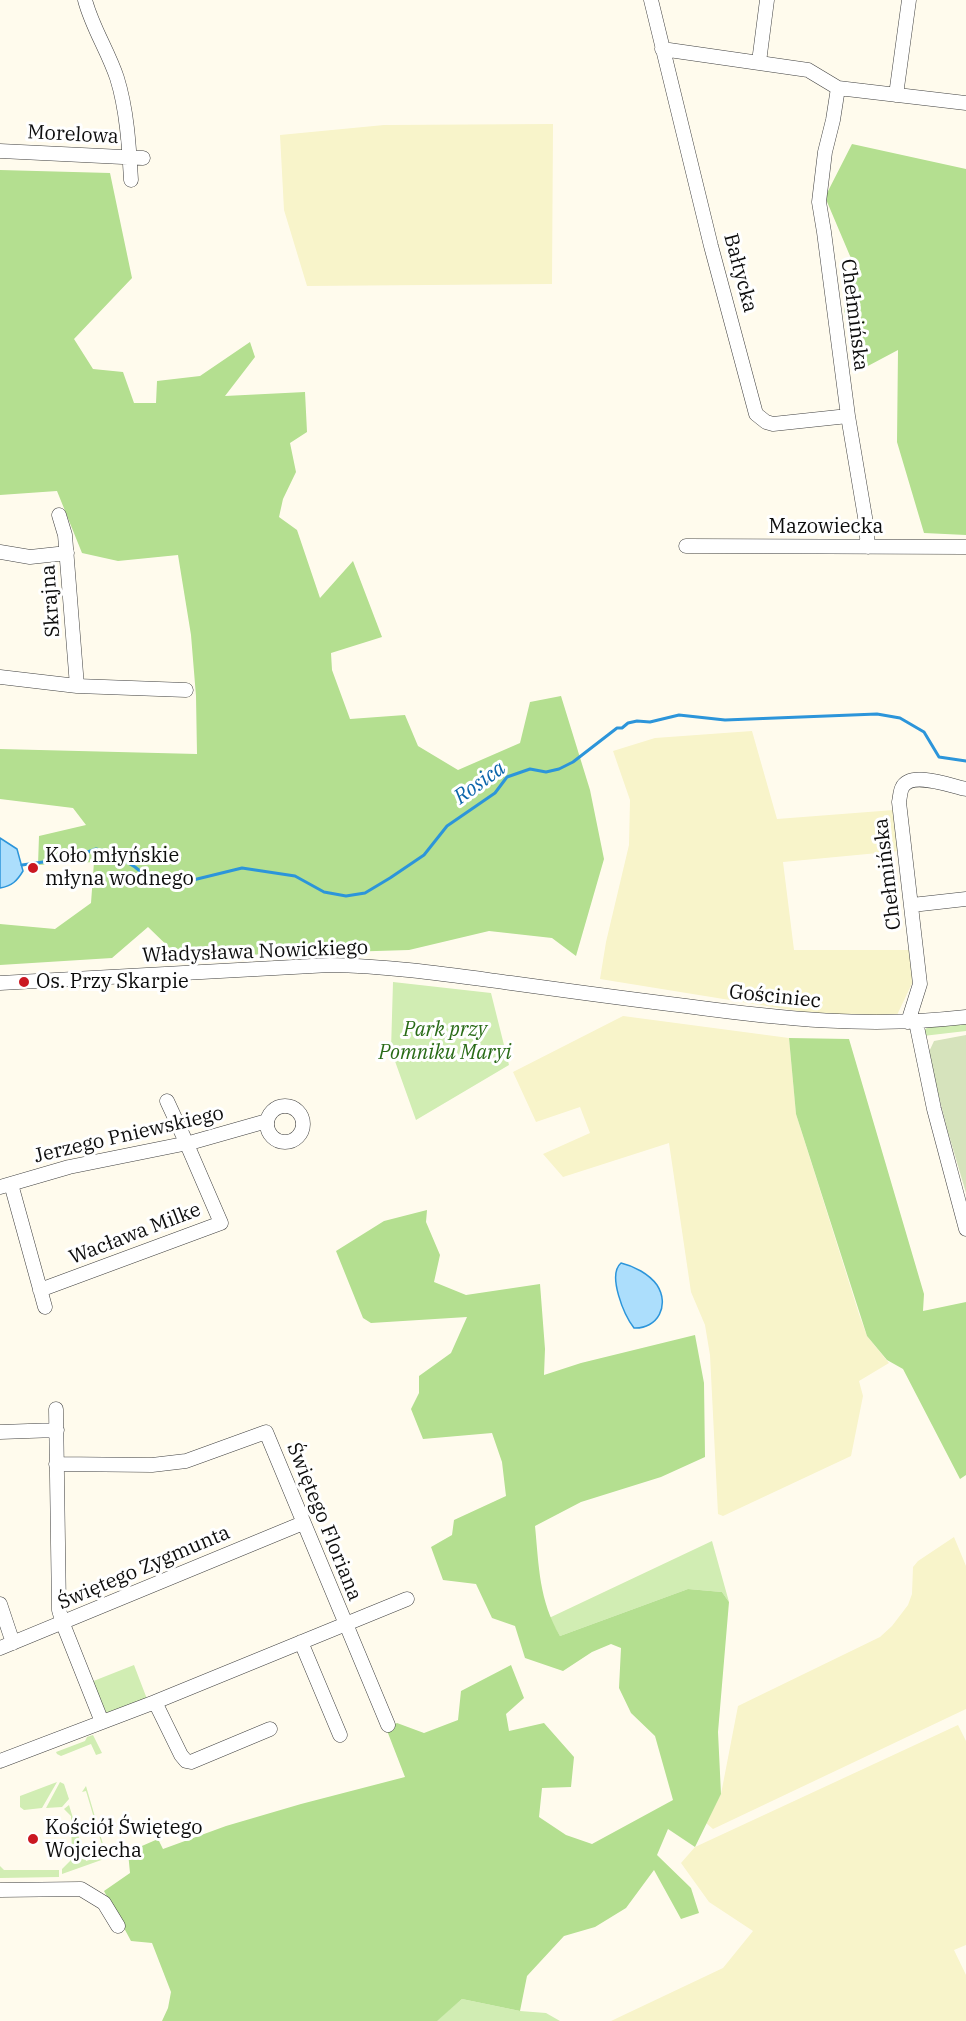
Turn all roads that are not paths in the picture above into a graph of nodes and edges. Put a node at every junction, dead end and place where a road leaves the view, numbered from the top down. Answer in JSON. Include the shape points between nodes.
{"nodes":[{"id":1,"x":85,"y":0,"type":"edge"},
{"id":2,"x":651,"y":0,"type":"edge"},
{"id":3,"x":767,"y":0,"type":"edge"},
{"id":4,"x":909,"y":0,"type":"edge"},
{"id":5,"x":662,"y":49,"type":"junction"},
{"id":6,"x":759,"y":62,"type":"junction"},
{"id":7,"x":845,"y":89,"type":"junction"},
{"id":8,"x":896,"y":95,"type":"junction"},
{"id":9,"x":966,"y":104,"type":"edge"},
{"id":10,"x":0,"y":151,"type":"edge"},
{"id":11,"x":137,"y":157,"type":"junction"},
{"id":12,"x":131,"y":180,"type":"dead end"},
{"id":13,"x":848,"y":416,"type":"junction"},
{"id":14,"x":59,"y":515,"type":"dead end"},
{"id":15,"x":686,"y":546,"type":"dead end"},
{"id":16,"x":868,"y":547,"type":"junction"},
{"id":17,"x":966,"y":547,"type":"edge"},
{"id":18,"x":0,"y":552,"type":"edge"},
{"id":19,"x":67,"y":553,"type":"junction"},
{"id":20,"x":0,"y":677,"type":"edge"},
{"id":21,"x":77,"y":686,"type":"junction"},
{"id":22,"x":186,"y":690,"type":"dead end"},
{"id":23,"x":966,"y":789,"type":"edge"},
{"id":24,"x":966,"y":899,"type":"edge"},
{"id":25,"x":912,"y":905,"type":"junction"},
{"id":26,"x":0,"y":983,"type":"edge"},
{"id":27,"x":581,"y":993,"type":"joint"},
{"id":28,"x":966,"y":1017,"type":"edge"},
{"id":29,"x":912,"y":1022,"type":"junction"},
{"id":30,"x":166,"y":1101,"type":"dead end"},
{"id":31,"x":267,"y":1121,"type":"dead end"},
{"id":32,"x":186,"y":1142,"type":"junction"},
{"id":33,"x":5,"y":1186,"type":"edge"},
{"id":34,"x":966,"y":1229,"type":"edge"},
{"id":35,"x":40,"y":1290,"type":"junction"},
{"id":36,"x":45,"y":1307,"type":"dead end"},
{"id":37,"x":56,"y":1409,"type":"dead end"},
{"id":38,"x":57,"y":1430,"type":"junction"},
{"id":39,"x":0,"y":1432,"type":"edge"},
{"id":40,"x":56,"y":1464,"type":"junction"},
{"id":41,"x":303,"y":1523,"type":"junction"},
{"id":42,"x":407,"y":1599,"type":"dead end"},
{"id":43,"x":0,"y":1604,"type":"edge"},
{"id":44,"x":63,"y":1624,"type":"junction"},
{"id":45,"x":345,"y":1624,"type":"junction"},
{"id":46,"x":301,"y":1642,"type":"junction"},
{"id":47,"x":14,"y":1643,"type":"junction"},
{"id":48,"x":0,"y":1648,"type":"edge"},
{"id":49,"x":155,"y":1702,"type":"junction"},
{"id":50,"x":102,"y":1722,"type":"junction"},
{"id":51,"x":388,"y":1725,"type":"dead end"},
{"id":52,"x":270,"y":1730,"type":"dead end"},
{"id":53,"x":339,"y":1735,"type":"dead end"},
{"id":54,"x":0,"y":1761,"type":"edge"},
{"id":55,"x":0,"y":1890,"type":"edge"},
{"id":56,"x":118,"y":1926,"type":"dead end"}],
"edges":[{"from":1,"to":11,"type":"street","via":[[116,77]]},
{"from":2,"to":5,"type":"street","name":"Bałtycka"},
{"from":3,"to":6,"type":"street"},
{"from":4,"to":8,"type":"street"},
{"from":5,"to":6,"type":"street"},
{"from":5,"to":13,"type":"street","name":"Bałtycka","via":[[756,414],[773,424]]},
{"from":6,"to":7,"type":"street","via":[[808,70]]},
{"from":7,"to":8,"type":"street"},
{"from":7,"to":13,"type":"street","name":"Chełmińska","via":[[825,152],[819,202]]},
{"from":8,"to":9,"type":"street"},
{"from":10,"to":11,"type":"street","name":"Morelowa"},
{"from":11,"to":12,"type":"street"},
{"from":13,"to":16,"type":"street","name":"Chełmińska"},
{"from":14,"to":19,"type":"street","name":"Skrajna"},
{"from":15,"to":16,"type":"street","name":"Mazowiecka"},
{"from":16,"to":17,"type":"street","name":"Mazowiecka"},
{"from":18,"to":19,"type":"street","via":[[30,557]]},
{"from":19,"to":21,"type":"street","name":"Skrajna"},
{"from":20,"to":21,"type":"street"},
{"from":21,"to":22,"type":"street"},
{"from":23,"to":25,"type":"street","name":"Chełmińska","via":[[921,779],[902,787],[899,802]]},
{"from":24,"to":25,"type":"street"},
{"from":25,"to":29,"type":"street","name":"Chełmińska","via":[[920,984]]},
{"from":26,"to":27,"type":"street","name":"Władysława Nowickiego","via":[[330,965],[447,974]]},
{"from":27,"to":29,"type":"street","name":"Gościniec","via":[[780,1018]]},
{"from":28,"to":29,"type":"street","name":"Gościniec"},
{"from":29,"to":34,"type":"street"},
{"from":30,"to":32,"type":"street","name":"Wacława Milke"},
{"from":31,"to":32,"type":"street","name":"Jerzego Pniewskiego"},
{"from":32,"to":33,"type":"street","name":"Jerzego Pniewskiego","via":[[69,1167]]},
{"from":32,"to":35,"type":"street","name":"Wacława Milke","via":[[221,1223]]},
{"from":33,"to":35,"type":"street"},
{"from":35,"to":36,"type":"street"},
{"from":37,"to":38,"type":"street"},
{"from":38,"to":39,"type":"street"},
{"from":38,"to":40,"type":"street"},
{"from":40,"to":41,"type":"street","name":"Świętego Floriana","via":[[152,1465],[186,1461],[266,1432]]},
{"from":40,"to":44,"type":"street","via":[[58,1595]]},
{"from":41,"to":44,"type":"street","name":"Świętego Zygmunta"},
{"from":41,"to":45,"type":"street","name":"Świętego Floriana"},
{"from":42,"to":45,"type":"street"},
{"from":43,"to":47,"type":"street"},
{"from":44,"to":47,"type":"street","name":"Świętego Zygmunta"},
{"from":44,"to":50,"type":"street"},
{"from":45,"to":46,"type":"street"},
{"from":45,"to":51,"type":"street","name":"Świętego Floriana"},
{"from":46,"to":49,"type":"street"},
{"from":46,"to":53,"type":"street"},
{"from":47,"to":48,"type":"street","name":"Świętego Zygmunta"},
{"from":49,"to":50,"type":"street"},
{"from":49,"to":52,"type":"street","via":[[186,1761]]},
{"from":50,"to":54,"type":"street"},
{"from":55,"to":56,"type":"street","via":[[81,1889],[104,1903]]}]}
